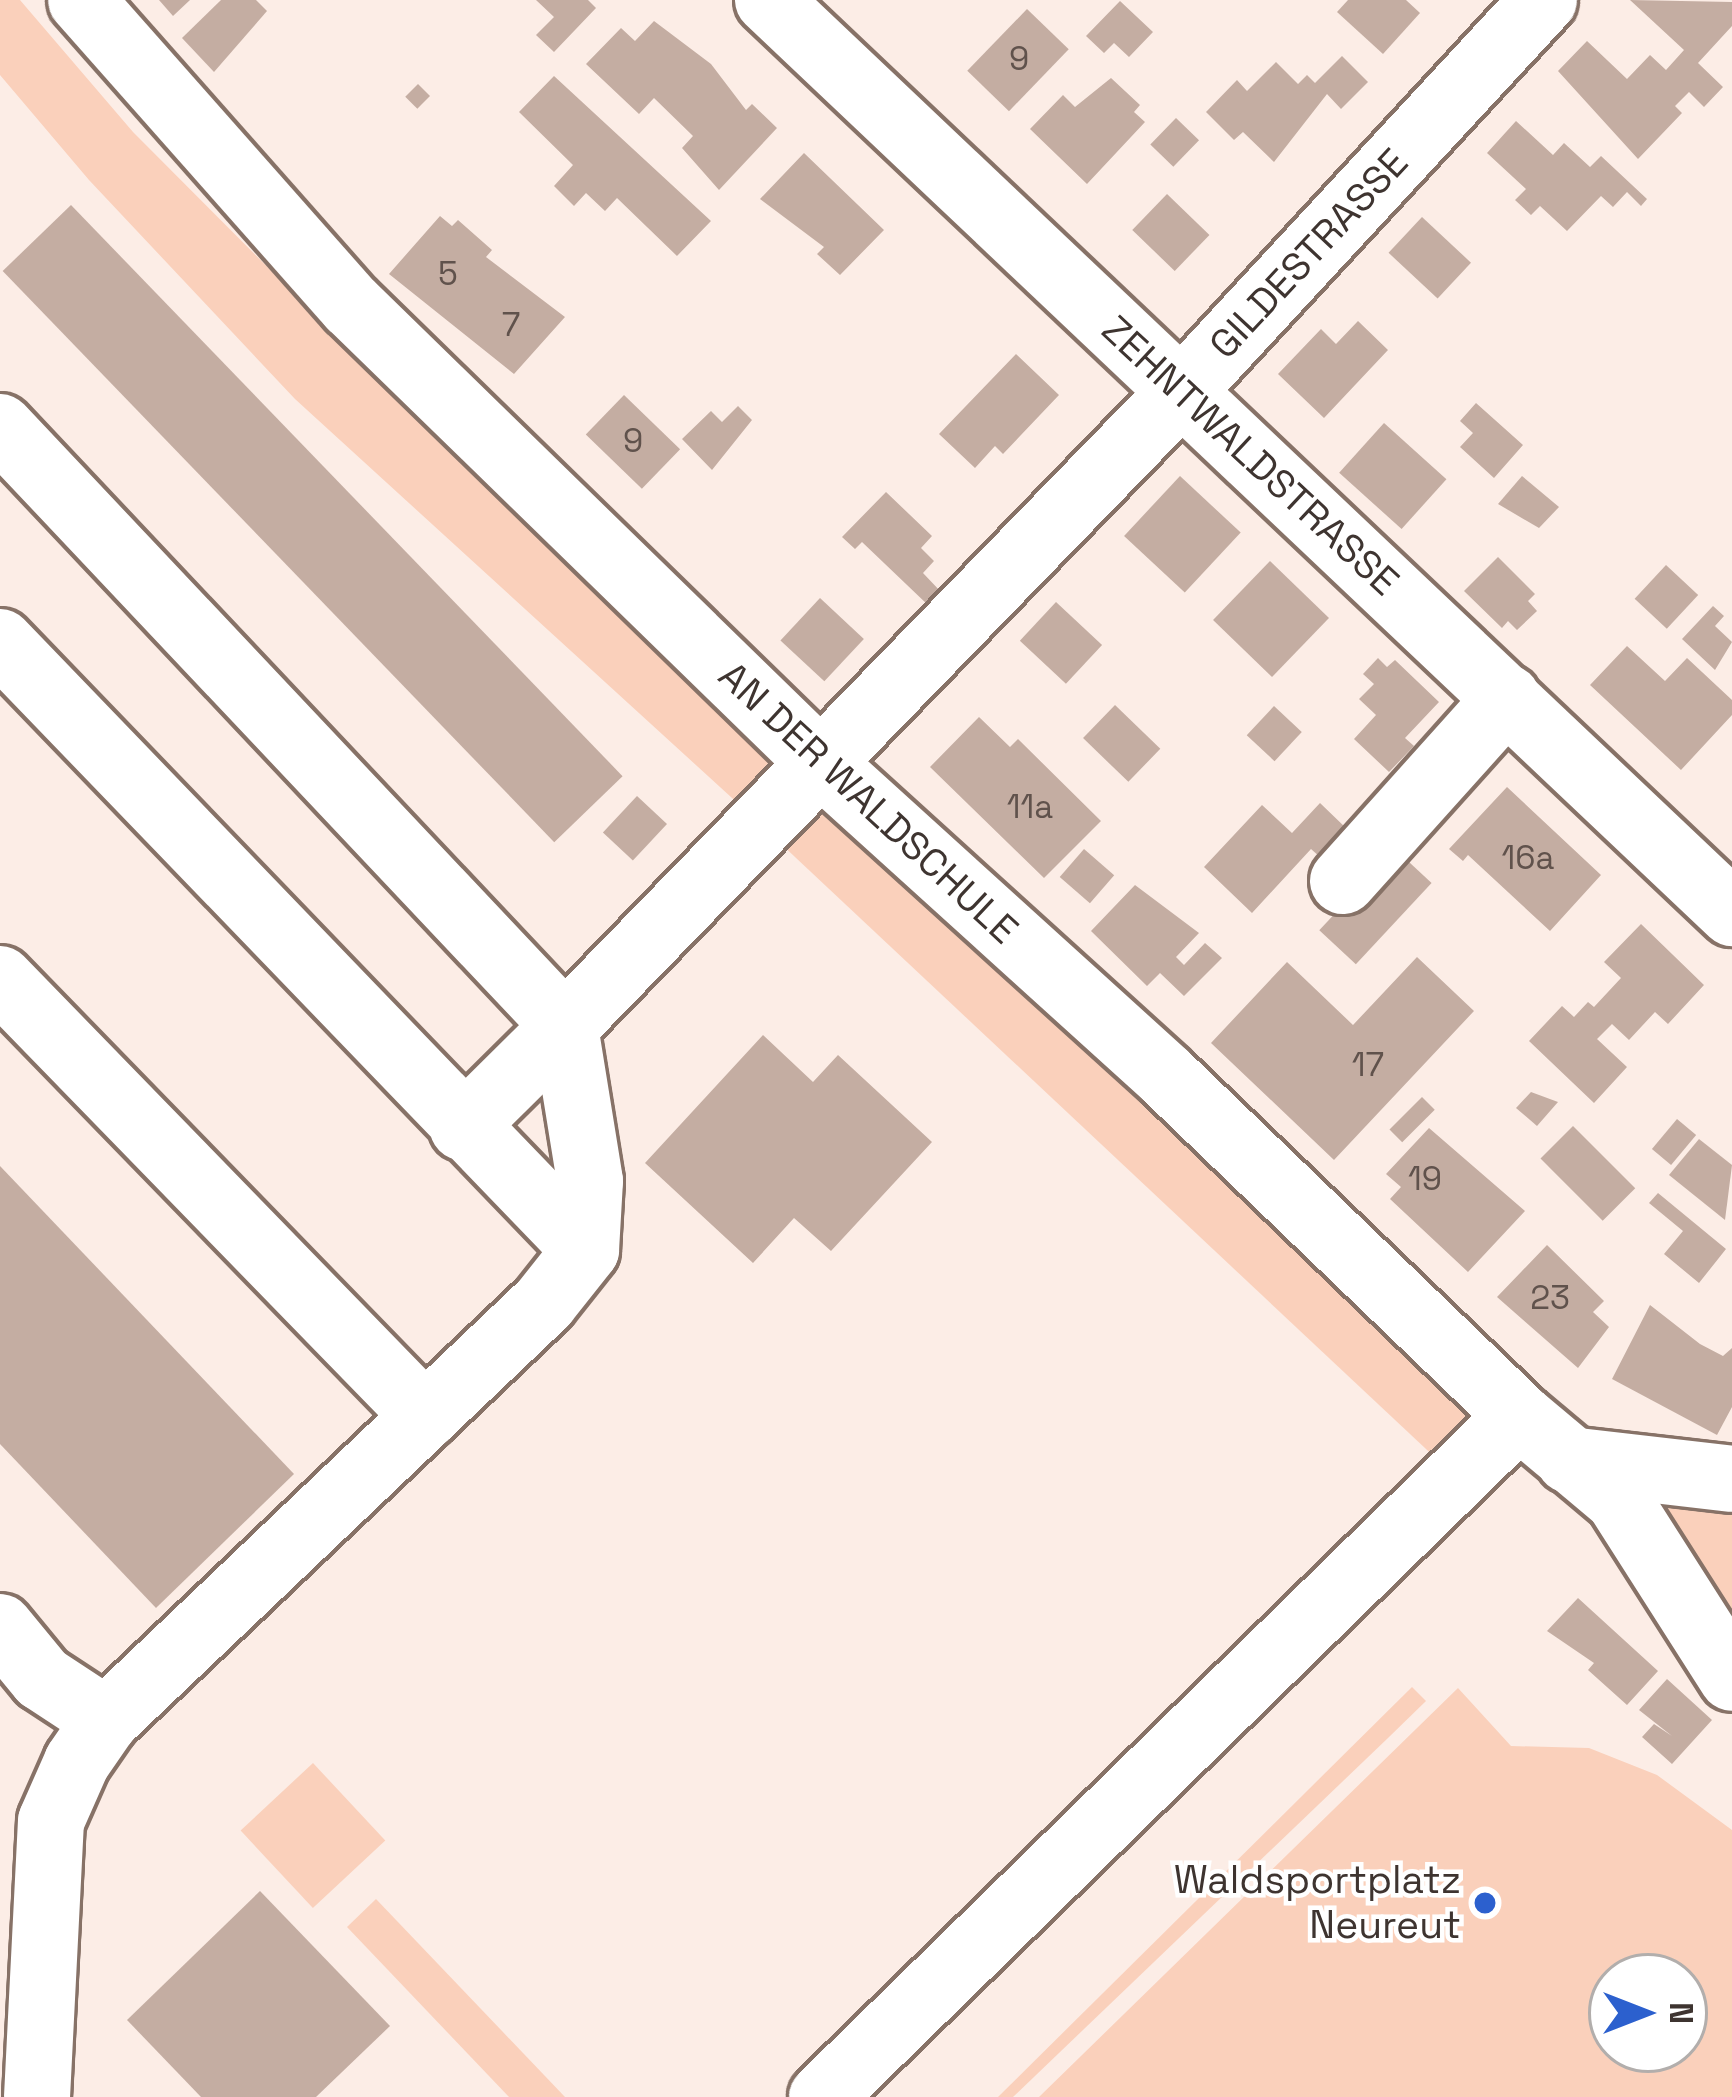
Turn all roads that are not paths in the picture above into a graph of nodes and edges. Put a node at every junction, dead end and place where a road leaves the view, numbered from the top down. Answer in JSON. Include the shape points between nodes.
{"nodes":[{"id":1,"x":81,"y":0,"type":"edge"},
{"id":2,"x":768,"y":0,"type":"edge"},
{"id":3,"x":1544,"y":0,"type":"edge"},
{"id":4,"x":1182,"y":391,"type":"junction"},
{"id":5,"x":0,"y":427,"type":"edge"},
{"id":6,"x":0,"y":642,"type":"edge"},
{"id":7,"x":1507,"y":698,"type":"junction"},
{"id":8,"x":822,"y":764,"type":"junction"},
{"id":9,"x":1343,"y":881,"type":"dead end"},
{"id":10,"x":1732,"y":913,"type":"edge"},
{"id":11,"x":0,"y":979,"type":"edge"},
{"id":12,"x":565,"y":1027,"type":"junction"},
{"id":13,"x":464,"y":1127,"type":"junction"},
{"id":14,"x":586,"y":1250,"type":"junction"},
{"id":15,"x":425,"y":1416,"type":"junction"},
{"id":16,"x":1520,"y":1416,"type":"junction"},
{"id":17,"x":1569,"y":1460,"type":"junction"},
{"id":18,"x":1732,"y":1479,"type":"edge"},
{"id":19,"x":0,"y":1627,"type":"edge"},
{"id":20,"x":1732,"y":1678,"type":"edge"},
{"id":21,"x":106,"y":1720,"type":"junction"},
{"id":22,"x":37,"y":2097,"type":"edge"},
{"id":23,"x":821,"y":2097,"type":"edge"}],
"edges":[{"from":1,"to":8,"type":"street","name":"AN DER WALDSCHULE","via":[[351,304]]},
{"from":2,"to":4,"type":"street","name":"ZEHNTWALDSTRASSE"},
{"from":3,"to":4,"type":"street","name":"GILDESTRASSE"},
{"from":4,"to":7,"type":"street","name":"ZEHNTWALDSTRASSE"},
{"from":4,"to":8,"type":"street","name":"GILDESTRASSE"},
{"from":5,"to":12,"type":"street"},
{"from":6,"to":13,"type":"street"},
{"from":7,"to":9,"type":"street"},
{"from":7,"to":10,"type":"street","name":"ZEHNTWALDSTRASSE"},
{"from":8,"to":12,"type":"street","name":"GILDESTRASSE"},
{"from":8,"to":16,"type":"street","name":"AN DER WALDSCHULE","via":[[1166,1076]]},
{"from":11,"to":15,"type":"street"},
{"from":12,"to":13,"type":"street","name":"GILDESTRASSE"},
{"from":12,"to":14,"type":"street","via":[[590,1181]]},
{"from":13,"to":14,"type":"street"},
{"from":14,"to":15,"type":"street","via":[[544,1304]]},
{"from":15,"to":21,"type":"street"},
{"from":16,"to":17,"type":"street","name":"AN DER WALDSCHULE"},
{"from":16,"to":23,"type":"street"},
{"from":17,"to":18,"type":"street"},
{"from":17,"to":20,"type":"street","name":"AN DER WALDSCHULE","via":[[1618,1499]]},
{"from":19,"to":21,"type":"street","via":[[42,1678]]},
{"from":21,"to":22,"type":"street","via":[[51,1821]]}]}
